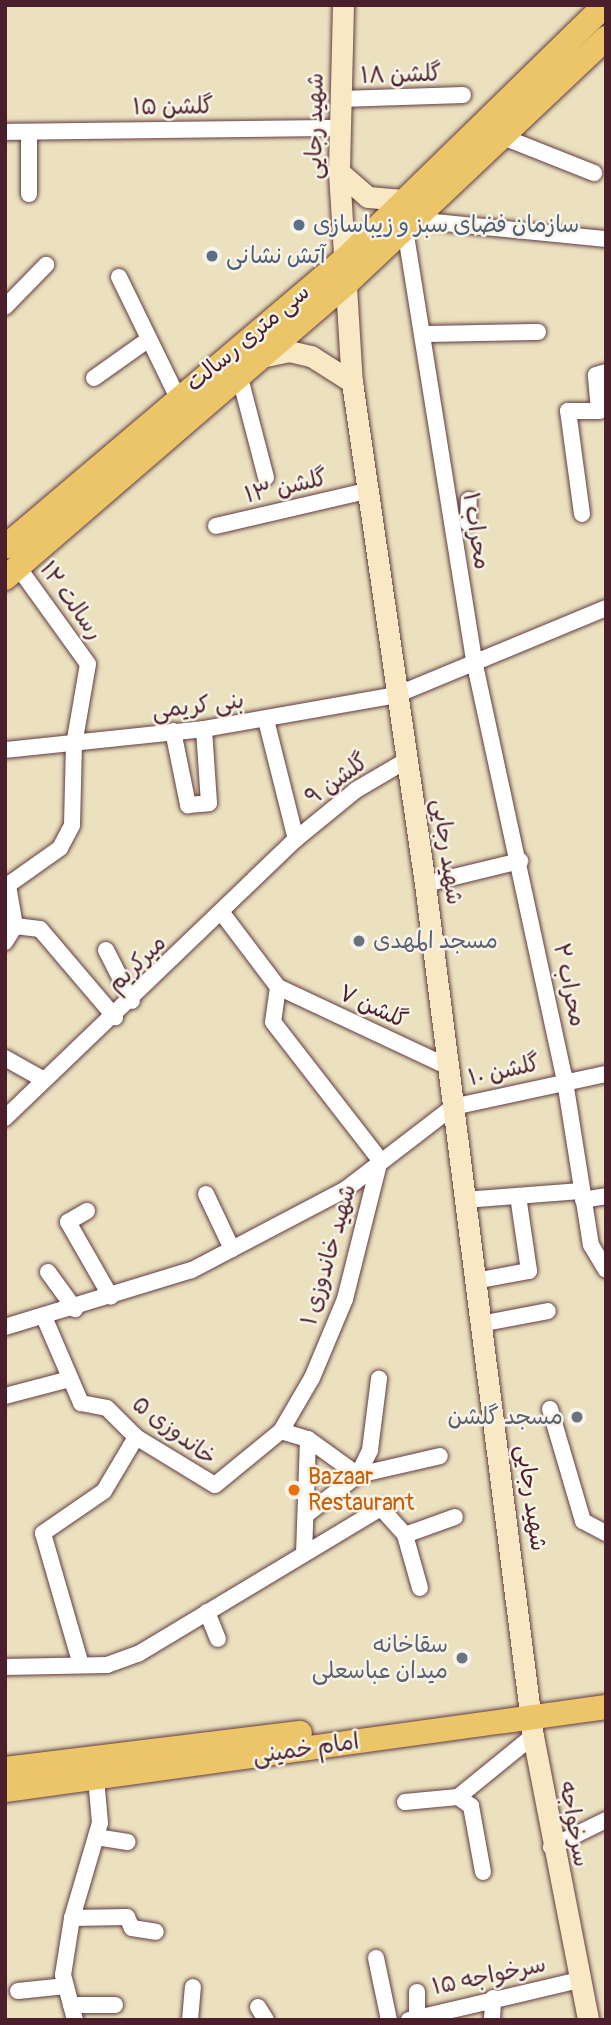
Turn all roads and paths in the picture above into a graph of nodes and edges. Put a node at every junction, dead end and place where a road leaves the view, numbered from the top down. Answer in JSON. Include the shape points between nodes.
{"nodes":[{"id":1,"x":343,"y":5,"type":"edge"},
{"id":2,"x":605,"y":5,"type":"edge"},
{"id":3,"x":606,"y":38,"type":"edge"},
{"id":4,"x":534,"y":92,"type":"junction"},
{"id":5,"x":463,"y":95,"type":"dead end"},
{"id":6,"x":341,"y":99,"type":"junction"},
{"id":7,"x":341,"y":128,"type":"junction"},
{"id":8,"x":5,"y":132,"type":"edge"},
{"id":9,"x":29,"y":132,"type":"junction"},
{"id":10,"x":503,"y":137,"type":"junction"},
{"id":11,"x":340,"y":172,"type":"junction"},
{"id":12,"x":594,"y":173,"type":"dead end"},
{"id":13,"x":29,"y":194,"type":"dead end"},
{"id":14,"x":400,"y":200,"type":"junction"},
{"id":15,"x":410,"y":225,"type":"junction"},
{"id":16,"x":606,"y":239,"type":"edge"},
{"id":17,"x":46,"y":265,"type":"dead end"},
{"id":18,"x":345,"y":271,"type":"junction"},
{"id":19,"x":119,"y":277,"type":"dead end"},
{"id":20,"x":5,"y":307,"type":"edge"},
{"id":21,"x":538,"y":331,"type":"dead end"},
{"id":22,"x":422,"y":334,"type":"junction"},
{"id":23,"x":149,"y":339,"type":"junction"},
{"id":24,"x":259,"y":358,"type":"junction"},
{"id":25,"x":606,"y":372,"type":"edge"},
{"id":26,"x":239,"y":374,"type":"junction"},
{"id":27,"x":94,"y":378,"type":"dead end"},
{"id":28,"x":352,"y":383,"type":"junction"},
{"id":29,"x":177,"y":396,"type":"junction"},
{"id":30,"x":105,"y":458,"type":"junction"},
{"id":31,"x":123,"y":476,"type":"junction"},
{"id":32,"x":266,"y":478,"type":"dead end"},
{"id":33,"x":367,"y":491,"type":"junction"},
{"id":34,"x":469,"y":500,"type":"dead end"},
{"id":35,"x":582,"y":514,"type":"dead end"},
{"id":36,"x":468,"y":523,"type":"dead end"},
{"id":37,"x":216,"y":527,"type":"dead end"},
{"id":38,"x":10,"y":564,"type":"edge"},
{"id":39,"x":606,"y":608,"type":"edge"},
{"id":40,"x":475,"y":665,"type":"junction"},
{"id":41,"x":396,"y":695,"type":"junction"},
{"id":42,"x":266,"y":720,"type":"junction"},
{"id":43,"x":204,"y":729,"type":"junction"},
{"id":44,"x":173,"y":732,"type":"junction"},
{"id":45,"x":74,"y":745,"type":"junction"},
{"id":46,"x":5,"y":750,"type":"edge"},
{"id":47,"x":407,"y":760,"type":"junction"},
{"id":48,"x":296,"y":839,"type":"junction"},
{"id":49,"x":520,"y":861,"type":"junction"},
{"id":50,"x":425,"y":884,"type":"junction"},
{"id":51,"x":222,"y":913,"type":"junction"},
{"id":52,"x":15,"y":926,"type":"junction"},
{"id":53,"x":5,"y":942,"type":"edge"},
{"id":54,"x":106,"y":950,"type":"dead end"},
{"id":55,"x":278,"y":987,"type":"junction"},
{"id":56,"x":132,"y":1000,"type":"junction"},
{"id":57,"x":115,"y":1017,"type":"junction"},
{"id":58,"x":5,"y":1058,"type":"edge"},
{"id":59,"x":449,"y":1067,"type":"junction"},
{"id":60,"x":606,"y":1074,"type":"edge"},
{"id":61,"x":44,"y":1080,"type":"junction"},
{"id":62,"x":565,"y":1080,"type":"junction"},
{"id":63,"x":453,"y":1107,"type":"junction"},
{"id":64,"x":5,"y":1118,"type":"edge"},
{"id":65,"x":380,"y":1160,"type":"junction"},
{"id":66,"x":206,"y":1194,"type":"dead end"},
{"id":67,"x":582,"y":1195,"type":"junction"},
{"id":68,"x":518,"y":1196,"type":"junction"},
{"id":69,"x":606,"y":1196,"type":"edge"},
{"id":70,"x":464,"y":1200,"type":"junction"},
{"id":71,"x":87,"y":1211,"type":"dead end"},
{"id":72,"x":598,"y":1244,"type":"edge"},
{"id":73,"x":232,"y":1249,"type":"junction"},
{"id":74,"x":606,"y":1270,"type":"edge"},
{"id":75,"x":48,"y":1272,"type":"dead end"},
{"id":76,"x":475,"y":1281,"type":"junction"},
{"id":77,"x":111,"y":1297,"type":"junction"},
{"id":78,"x":75,"y":1309,"type":"junction"},
{"id":79,"x":548,"y":1311,"type":"dead end"},
{"id":80,"x":44,"y":1317,"type":"junction"},
{"id":81,"x":480,"y":1324,"type":"junction"},
{"id":82,"x":5,"y":1327,"type":"edge"},
{"id":83,"x":70,"y":1379,"type":"junction"},
{"id":84,"x":379,"y":1380,"type":"dead end"},
{"id":85,"x":5,"y":1396,"type":"edge"},
{"id":86,"x":550,"y":1409,"type":"dead end"},
{"id":87,"x":281,"y":1431,"type":"junction"},
{"id":88,"x":136,"y":1437,"type":"junction"},
{"id":89,"x":308,"y":1439,"type":"junction"},
{"id":90,"x":440,"y":1456,"type":"dead end"},
{"id":91,"x":358,"y":1475,"type":"junction"},
{"id":92,"x":210,"y":1486,"type":"joint"},
{"id":93,"x":306,"y":1514,"type":"junction"},
{"id":94,"x":455,"y":1517,"type":"dead end"},
{"id":95,"x":605,"y":1530,"type":"edge"},
{"id":96,"x":405,"y":1535,"type":"junction"},
{"id":97,"x":304,"y":1554,"type":"junction"},
{"id":98,"x":419,"y":1588,"type":"dead end"},
{"id":99,"x":207,"y":1612,"type":"junction"},
{"id":100,"x":218,"y":1639,"type":"dead end"},
{"id":101,"x":81,"y":1665,"type":"junction"},
{"id":102,"x":5,"y":1667,"type":"edge"},
{"id":103,"x":606,"y":1693,"type":"edge"},
{"id":104,"x":606,"y":1707,"type":"edge"},
{"id":105,"x":531,"y":1720,"type":"junction"},
{"id":106,"x":5,"y":1769,"type":"edge"},
{"id":107,"x":96,"y":1777,"type":"junction"},
{"id":108,"x":5,"y":1790,"type":"edge"},
{"id":109,"x":458,"y":1797,"type":"junction"},
{"id":110,"x":405,"y":1802,"type":"dead end"},
{"id":111,"x":606,"y":1820,"type":"edge"},
{"id":112,"x":96,"y":1837,"type":"junction"},
{"id":113,"x":128,"y":1842,"type":"dead end"},
{"id":114,"x":551,"y":1847,"type":"junction"},
{"id":115,"x":483,"y":1872,"type":"dead end"},
{"id":116,"x":72,"y":1918,"type":"junction"},
{"id":117,"x":156,"y":1932,"type":"dead end"},
{"id":118,"x":376,"y":1958,"type":"dead end"},
{"id":119,"x":580,"y":1980,"type":"junction"},
{"id":120,"x":66,"y":1986,"type":"junction"},
{"id":121,"x":193,"y":1987,"type":"dead end"},
{"id":122,"x":18,"y":1991,"type":"dead end"},
{"id":123,"x":417,"y":1992,"type":"dead end"},
{"id":124,"x":493,"y":1998,"type":"junction"},
{"id":125,"x":114,"y":2005,"type":"dead end"},
{"id":126,"x":73,"y":2012,"type":"edge"},
{"id":127,"x":413,"y":2018,"type":"edge"},
{"id":128,"x":190,"y":2020,"type":"edge"},
{"id":129,"x":389,"y":2020,"type":"edge"},
{"id":130,"x":492,"y":2020,"type":"edge"},
{"id":131,"x":588,"y":2020,"type":"edge"}],
"edges":[{"from":1,"to":6,"type":"main road","name":"شهید رجایی"},
{"from":2,"to":4,"type":"main road","name":"سی متری رسالت"},
{"from":3,"to":4,"type":"main road","name":"سی متری رسالت"},
{"from":4,"to":10,"type":"main road","name":"سی متری رسالت"},
{"from":4,"to":14,"type":"main road","name":"سی متری رسالت"},
{"from":5,"to":6,"type":"street","name":"۱۸ گلشن"},
{"from":6,"to":7,"type":"main road","name":"شهید رجایی"},
{"from":7,"to":9,"type":"street","name":"گلشن ۱۵"},
{"from":7,"to":11,"type":"main road","name":"شهید رجایی"},
{"from":8,"to":9,"type":"street","name":"گلشن ۱۵"},
{"from":9,"to":13,"type":"street"},
{"from":10,"to":12,"type":"street"},
{"from":10,"to":15,"type":"main road","name":"سی متری رسالت"},
{"from":11,"to":14,"type":"main road","via":[[368,197]]},
{"from":11,"to":18,"type":"main road","name":"شهید رجایی"},
{"from":14,"to":18,"type":"main road","name":"سی متری رسالت"},
{"from":15,"to":16,"type":"street"},
{"from":15,"to":18,"type":"main road","name":"سی متری رسالت"},
{"from":15,"to":22,"type":"street","name":"۱ محراب"},
{"from":17,"to":20,"type":"street"},
{"from":18,"to":24,"type":"main road","name":"سی متری رسالت"},
{"from":18,"to":28,"type":"main road","name":"شهید رجایی"},
{"from":18,"to":29,"type":"main road","name":"سی متری رسالت"},
{"from":19,"to":23,"type":"street"},
{"from":21,"to":22,"type":"street"},
{"from":22,"to":40,"type":"street","name":"۱ محراب"},
{"from":23,"to":27,"type":"street"},
{"from":23,"to":29,"type":"street"},
{"from":24,"to":26,"type":"main road","name":"سی متری رسالت"},
{"from":24,"to":28,"type":"main road","via":[[289,351],[311,356]]},
{"from":25,"to":35,"type":"street","via":[[597,375],[599,411],[568,411]]},
{"from":26,"to":31,"type":"main road","name":"سی متری رسالت"},
{"from":26,"to":32,"type":"street"},
{"from":28,"to":33,"type":"main road","name":"شهید رجایی"},
{"from":29,"to":30,"type":"main road","name":"سی متری رسالت"},
{"from":30,"to":31,"type":"main road"},
{"from":30,"to":38,"type":"main road","name":"سی متری رسالت"},
{"from":31,"to":38,"type":"main road","name":"سی متری رسالت"},
{"from":33,"to":37,"type":"street","name":"۱۳ گلشن"},
{"from":33,"to":41,"type":"main road","name":"شهید رجایی"},
{"from":34,"to":36,"type":"street"},
{"from":38,"to":45,"type":"street","name":"۱۲ رسالت","via":[[88,664]]},
{"from":39,"to":40,"type":"street","name":"بنی کریمی"},
{"from":40,"to":41,"type":"street","name":"بنی کریمی"},
{"from":40,"to":49,"type":"street","name":"۱ محراب"},
{"from":41,"to":42,"type":"street","name":"بنی کریمی"},
{"from":41,"to":47,"type":"main road","name":"شهید رجایی"},
{"from":42,"to":43,"type":"street","name":"بنی کریمی"},
{"from":42,"to":48,"type":"street"},
{"from":43,"to":44,"type":"street","name":"بنی کریمی"},
{"from":43,"to":44,"type":"street","via":[[209,803],[188,805]]},
{"from":44,"to":45,"type":"street","name":"بنی کریمی"},
{"from":45,"to":46,"type":"street","name":"بنی کریمی"},
{"from":45,"to":52,"type":"street","name":"۱۲ رسالت","via":[[72,825],[60,848],[8,885]]},
{"from":47,"to":48,"type":"street","name":"۹ گلشن","via":[[356,790]]},
{"from":47,"to":50,"type":"main road","name":"شهید رجایی"},
{"from":48,"to":51,"type":"street","name":"میرکریم"},
{"from":49,"to":50,"type":"street"},
{"from":49,"to":62,"type":"street","name":"۲ محراب"},
{"from":50,"to":59,"type":"main road","name":"شهید رجایی"},
{"from":51,"to":55,"type":"street"},
{"from":51,"to":56,"type":"street","name":"میرکریم"},
{"from":52,"to":53,"type":"street"},
{"from":52,"to":57,"type":"street","via":[[40,929]]},
{"from":54,"to":56,"type":"street"},
{"from":55,"to":59,"type":"street","name":"۷ گلشن"},
{"from":55,"to":65,"type":"street","via":[[272,1022]]},
{"from":56,"to":57,"type":"street","name":"میرکریم"},
{"from":57,"to":61,"type":"street","name":"میرکریم"},
{"from":58,"to":61,"type":"street"},
{"from":59,"to":63,"type":"main road","name":"شهید رجایی"},
{"from":60,"to":62,"type":"street","name":"۱۰ گلشن"},
{"from":61,"to":64,"type":"street","name":"میرکریم"},
{"from":62,"to":63,"type":"street","name":"۱۰ گلشن"},
{"from":62,"to":67,"type":"street","name":"۲ محراب"},
{"from":63,"to":65,"type":"street"},
{"from":63,"to":70,"type":"main road","name":"شهید رجایی"},
{"from":65,"to":73,"type":"street","via":[[346,1189]]},
{"from":65,"to":87,"type":"street","name":"۱ شهید خاندوزی","via":[[345,1299],[312,1378]]},
{"from":66,"to":73,"type":"street"},
{"from":67,"to":68,"type":"street"},
{"from":67,"to":69,"type":"street"},
{"from":67,"to":72,"type":"street","name":"۲ محراب"},
{"from":68,"to":70,"type":"street"},
{"from":68,"to":76,"type":"street","via":[[529,1271]]},
{"from":70,"to":76,"type":"main road","name":"شهید رجایی"},
{"from":71,"to":77,"type":"street","via":[[68,1222]]},
{"from":72,"to":74,"type":"street"},
{"from":73,"to":77,"type":"street"},
{"from":75,"to":78,"type":"street"},
{"from":76,"to":81,"type":"main road","name":"شهید رجایی"},
{"from":77,"to":78,"type":"street"},
{"from":78,"to":80,"type":"street"},
{"from":79,"to":81,"type":"street"},
{"from":80,"to":82,"type":"street"},
{"from":80,"to":83,"type":"street","name":"خاندوزی ۵"},
{"from":81,"to":105,"type":"main road","name":"شهید رجایی"},
{"from":83,"to":85,"type":"street"},
{"from":83,"to":88,"type":"street","name":"خاندوزی ۵","via":[[80,1403],[107,1408]]},
{"from":84,"to":91,"type":"street","via":[[370,1450]]},
{"from":86,"to":95,"type":"street","via":[[583,1521]]},
{"from":87,"to":89,"type":"street"},
{"from":87,"to":92,"type":"street","name":"۱ شهید خاندوزی"},
{"from":88,"to":92,"type":"street","name":"خاندوزی ۵"},
{"from":88,"to":101,"type":"street","via":[[104,1491],[43,1533]]},
{"from":89,"to":91,"type":"street"},
{"from":89,"to":93,"type":"street"},
{"from":90,"to":91,"type":"street"},
{"from":91,"to":93,"type":"street"},
{"from":93,"to":97,"type":"street"},
{"from":94,"to":96,"type":"street"},
{"from":96,"to":97,"type":"street","via":[[381,1508]]},
{"from":96,"to":98,"type":"street"},
{"from":97,"to":99,"type":"street"},
{"from":99,"to":100,"type":"street"},
{"from":99,"to":101,"type":"street","via":[[156,1643],[107,1665]]},
{"from":101,"to":102,"type":"street"},
{"from":103,"to":105,"type":"main road","name":"امام خمینی"},
{"from":104,"to":105,"type":"main road","name":"امام خمینی"},
{"from":105,"to":106,"type":"main road","name":"امام خمینی"},
{"from":105,"to":107,"type":"main road","name":"امام خمینی"},
{"from":105,"to":109,"type":"street"},
{"from":105,"to":114,"type":"main road","name":"سرخواجه"},
{"from":107,"to":108,"type":"main road","name":"امام خمینی"},
{"from":107,"to":112,"type":"street"},
{"from":109,"to":110,"type":"street"},
{"from":109,"to":115,"type":"street","via":[[471,1807]]},
{"from":111,"to":114,"type":"street"},
{"from":112,"to":113,"type":"street"},
{"from":112,"to":116,"type":"street"},
{"from":114,"to":119,"type":"main road","name":"سرخواجه"},
{"from":116,"to":117,"type":"street","via":[[127,1917],[132,1928]]},
{"from":116,"to":120,"type":"street"},
{"from":118,"to":129,"type":"street"},
{"from":119,"to":124,"type":"street","name":"سرخواجه ۱۵"},
{"from":119,"to":131,"type":"main road","name":"سرخواجه"},
{"from":120,"to":122,"type":"street"},
{"from":120,"to":126,"type":"street"},
{"from":121,"to":128,"type":"street"},
{"from":123,"to":127,"type":"street"},
{"from":124,"to":127,"type":"street","name":"سرخواجه ۱۵"},
{"from":124,"to":130,"type":"street"},
{"from":125,"to":126,"type":"street"}]}
